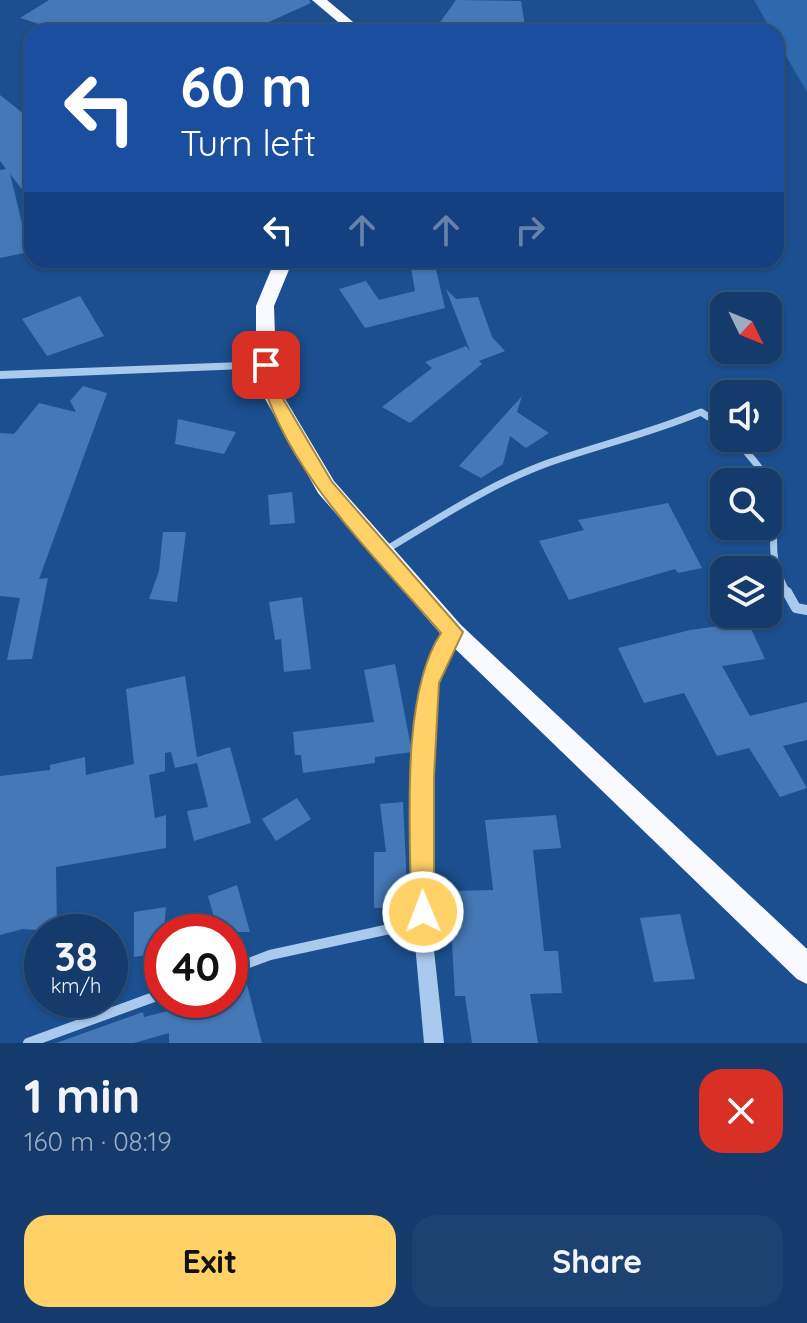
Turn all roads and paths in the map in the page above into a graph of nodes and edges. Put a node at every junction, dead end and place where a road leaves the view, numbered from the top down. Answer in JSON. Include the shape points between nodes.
{"nodes":[{"id":1,"x":319,"y":0,"type":"edge"},
{"id":2,"x":348,"y":24,"type":"edge"},
{"id":3,"x":281,"y":268,"type":"edge"},
{"id":4,"x":266,"y":365,"type":"junction"},
{"id":5,"x":0,"y":375,"type":"edge"},
{"id":6,"x":710,"y":418,"type":"edge"},
{"id":7,"x":746,"y":452,"type":"edge"},
{"id":8,"x":382,"y":552,"type":"junction"},
{"id":9,"x":807,"y":610,"type":"edge"},
{"id":10,"x":453,"y":632,"type":"junction"},
{"id":11,"x":422,"y":922,"type":"junction"},
{"id":12,"x":248,"y":963,"type":"edge"},
{"id":13,"x":807,"y":969,"type":"edge"},
{"id":14,"x":144,"y":1001,"type":"edge"},
{"id":15,"x":28,"y":1043,"type":"edge"},
{"id":16,"x":434,"y":1043,"type":"edge"}],
"edges":[{"from":1,"to":2,"type":"highway"},
{"from":3,"to":4,"type":"highway","via":[[265,306]]},
{"from":4,"to":5,"type":"street"},
{"from":4,"to":8,"type":"highway","via":[[274,397],[326,487]]},
{"from":6,"to":8,"type":"street","via":[[701,412],[546,464]]},
{"from":7,"to":9,"type":"street","via":[[769,482],[776,574],[796,608]]},
{"from":8,"to":10,"type":"highway"},
{"from":10,"to":11,"type":"street","via":[[429,683]]},
{"from":10,"to":13,"type":"highway"},
{"from":11,"to":12,"type":"street"},
{"from":11,"to":16,"type":"street"},
{"from":14,"to":15,"type":"street"}]}
